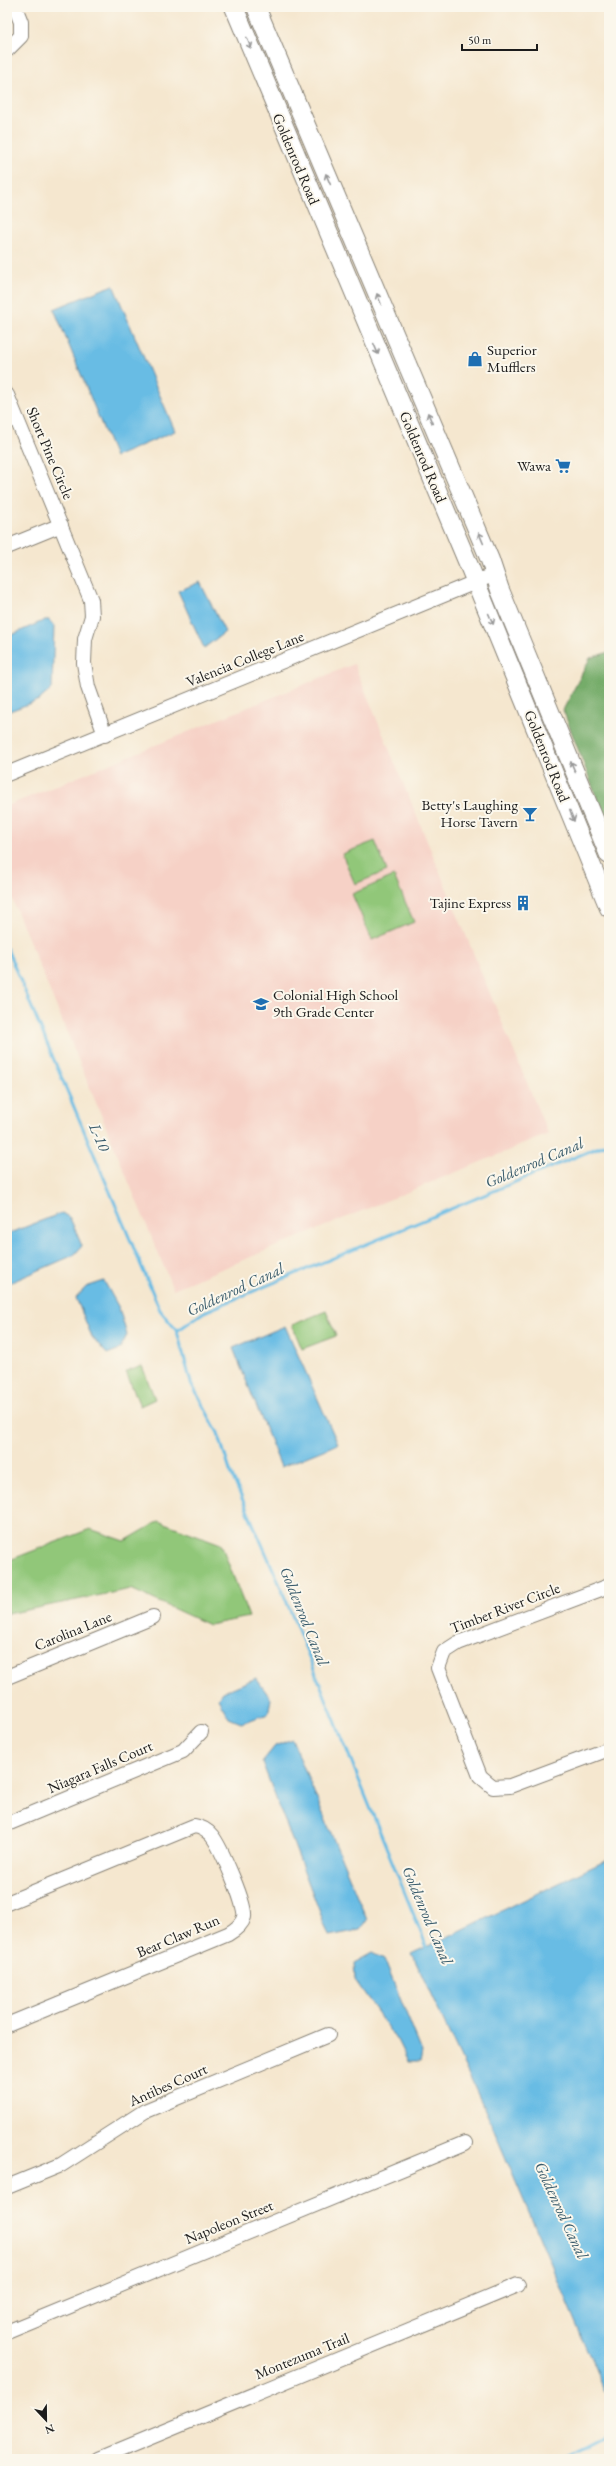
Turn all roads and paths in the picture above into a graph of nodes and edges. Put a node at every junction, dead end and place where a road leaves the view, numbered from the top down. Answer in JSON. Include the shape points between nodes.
{"nodes":[{"id":1,"x":15,"y":7,"type":"edge"},
{"id":2,"x":234,"y":7,"type":"edge"},
{"id":3,"x":256,"y":7,"type":"edge"},
{"id":4,"x":7,"y":50,"type":"edge"},
{"id":5,"x":334,"y":248,"type":"junction"},
{"id":6,"x":366,"y":266,"type":"junction"},
{"id":7,"x":7,"y":394,"type":"edge"},
{"id":8,"x":61,"y":524,"type":"junction"},
{"id":9,"x":7,"y":547,"type":"edge"},
{"id":10,"x":495,"y":574,"type":"junction"},
{"id":11,"x":476,"y":582,"type":"junction"},
{"id":12,"x":105,"y":735,"type":"junction"},
{"id":13,"x":7,"y":774,"type":"edge"},
{"id":14,"x":609,"y":855,"type":"edge"},
{"id":15,"x":608,"y":906,"type":"edge"},
{"id":16,"x":609,"y":1586,"type":"edge"},
{"id":17,"x":153,"y":1617,"type":"dead end"},
{"id":18,"x":7,"y":1677,"type":"edge"},
{"id":19,"x":201,"y":1732,"type":"dead end"},
{"id":20,"x":609,"y":1749,"type":"edge"},
{"id":21,"x":7,"y":1824,"type":"edge"},
{"id":22,"x":7,"y":1903,"type":"edge"},
{"id":23,"x":7,"y":2025,"type":"edge"},
{"id":24,"x":328,"y":2035,"type":"dead end"},
{"id":25,"x":465,"y":2143,"type":"dead end"},
{"id":26,"x":7,"y":2186,"type":"edge"},
{"id":27,"x":518,"y":2285,"type":"dead end"},
{"id":28,"x":7,"y":2332,"type":"edge"},
{"id":29,"x":98,"y":2459,"type":"edge"}],
"edges":[{"from":1,"to":4,"type":"street","via":[[21,22],[21,36]]},
{"from":2,"to":5,"type":"main road","name":"Goldenrod Road","one_way":true},
{"from":6,"to":3,"type":"main road","name":"Goldenrod Road","one_way":true},
{"from":5,"to":6,"type":"main road","via":[[352,262]]},
{"from":5,"to":11,"type":"main road","name":"Goldenrod Road","one_way":true},
{"from":10,"to":6,"type":"main road","name":"Goldenrod Road","one_way":true},
{"from":7,"to":8,"type":"street","name":"Short Pine Circle"},
{"from":8,"to":9,"type":"street"},
{"from":8,"to":12,"type":"street","name":"Short Pine Circle","via":[[91,600],[92,616],[85,639],[84,663],[88,687]]},
{"from":10,"to":11,"type":"street","name":"Valencia College Lane"},
{"from":14,"to":10,"type":"main road","name":"Goldenrod Road","one_way":true},
{"from":11,"to":12,"type":"street","name":"Valencia College Lane"},
{"from":11,"to":15,"type":"main road","name":"Goldenrod Road","one_way":true},
{"from":12,"to":13,"type":"street","name":"Valencia College Lane"},
{"from":16,"to":20,"type":"street","name":"Timber River Circle","via":[[458,1643],[444,1652],[438,1668],[480,1776],[493,1787],[510,1786]]},
{"from":17,"to":18,"type":"street","name":"Carolina Lane"},
{"from":19,"to":21,"type":"street","name":"Niagara Falls Court","via":[[183,1751]]},
{"from":22,"to":23,"type":"street","name":"Bear Claw Run","via":[[194,1826],[203,1828],[213,1837],[240,1895],[245,1912],[242,1922],[228,1934]]},
{"from":24,"to":26,"type":"street","name":"Antibes Court","via":[[145,2112],[60,2165]]},
{"from":25,"to":28,"type":"street","name":"Napoleon Street"},
{"from":27,"to":29,"type":"street","name":"Montezuma Trail"}]}
